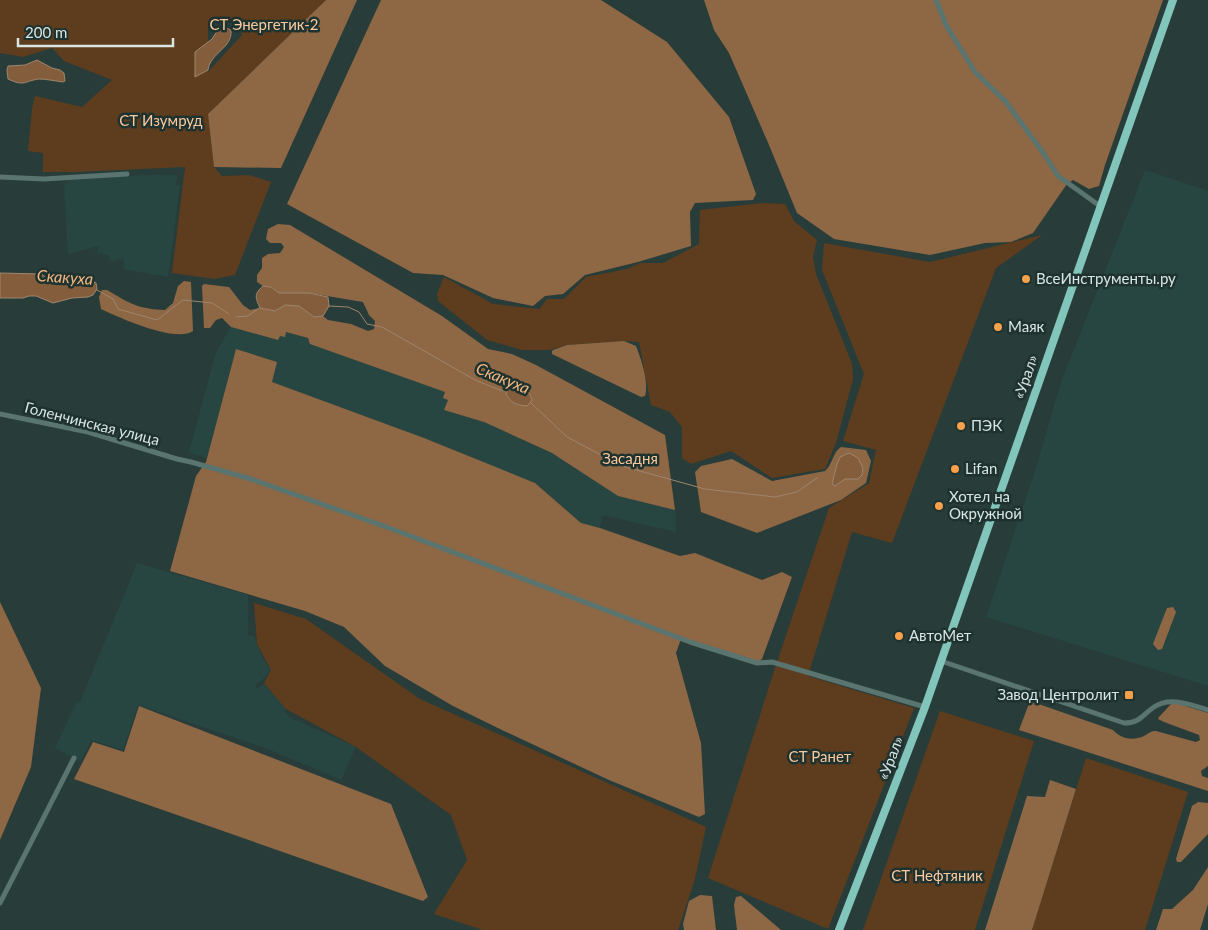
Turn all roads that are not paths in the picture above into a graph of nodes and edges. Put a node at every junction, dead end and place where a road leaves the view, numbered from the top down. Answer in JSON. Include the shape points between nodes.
{"nodes":[{"id":1,"x":936,"y":0,"type":"edge"},
{"id":2,"x":1173,"y":0,"type":"edge"},
{"id":3,"x":127,"y":174,"type":"dead end"},
{"id":4,"x":0,"y":177,"type":"edge"},
{"id":5,"x":1100,"y":206,"type":"junction"},
{"id":6,"x":0,"y":414,"type":"edge"},
{"id":7,"x":942,"y":661,"type":"junction"},
{"id":8,"x":925,"y":707,"type":"junction"},
{"id":9,"x":1208,"y":710,"type":"edge"},
{"id":10,"x":74,"y":758,"type":"dead end"},
{"id":11,"x":2,"y":893,"type":"edge"},
{"id":12,"x":0,"y":903,"type":"edge"},
{"id":13,"x":839,"y":930,"type":"edge"}],
"edges":[{"from":1,"to":5,"type":"street","via":[[946,25],[975,72],[1006,102],[1058,176]]},
{"from":2,"to":5,"type":"highway","name":"«Урал»"},
{"from":3,"to":4,"type":"street","via":[[44,179]]},
{"from":5,"to":7,"type":"highway","name":"«Урал»"},
{"from":6,"to":8,"type":"street","name":"Голенчинская улица","via":[[88,432],[251,479],[690,642],[757,663],[772,662]]},
{"from":7,"to":8,"type":"highway","name":"«Урал»"},
{"from":7,"to":9,"type":"street","via":[[1124,723],[1132,723],[1167,702],[1181,702]]},
{"from":8,"to":13,"type":"highway","name":"«Урал»"},
{"from":10,"to":11,"type":"street"},
{"from":11,"to":12,"type":"street"}]}
